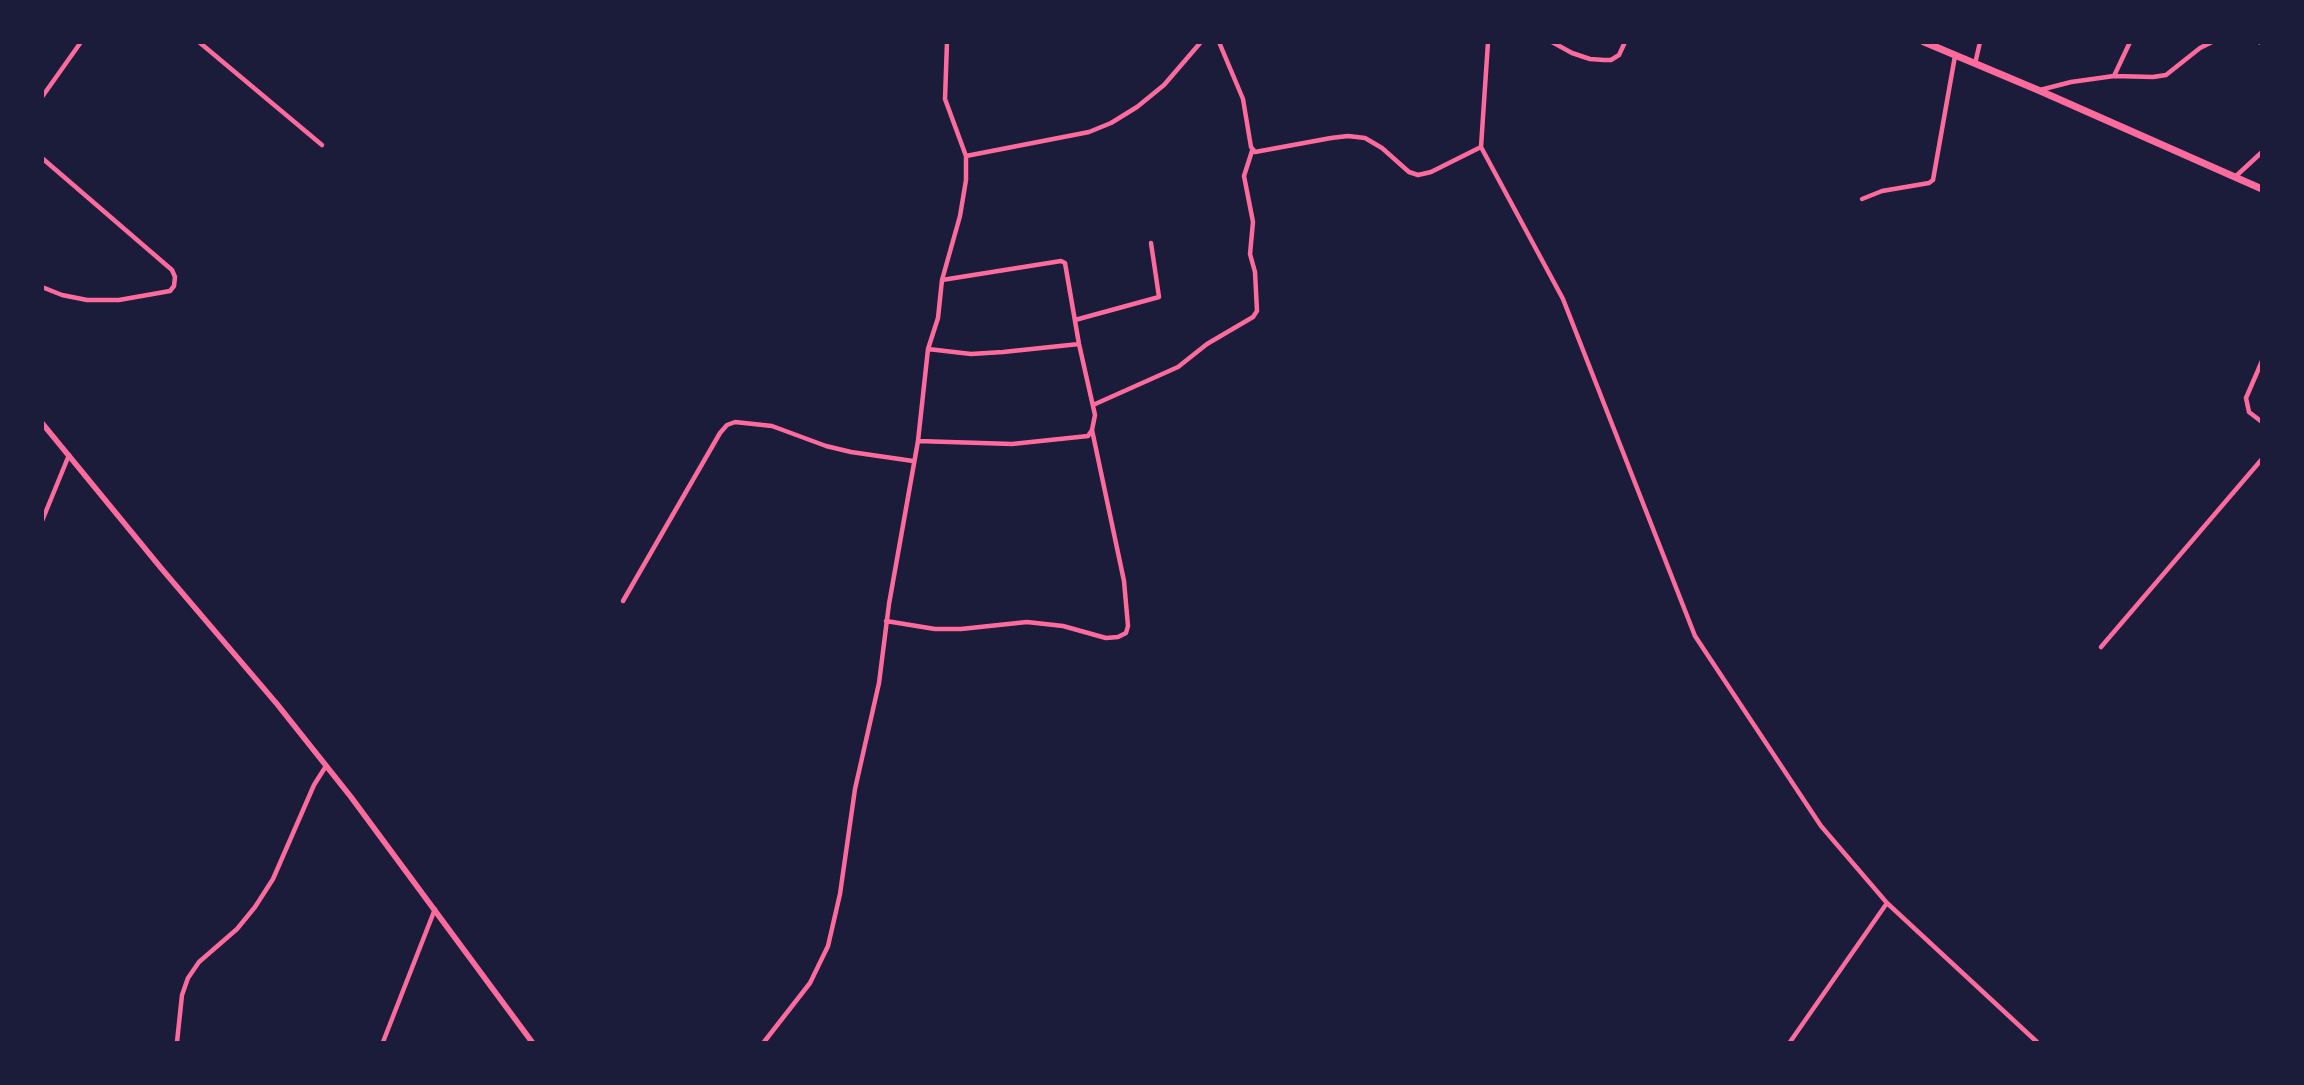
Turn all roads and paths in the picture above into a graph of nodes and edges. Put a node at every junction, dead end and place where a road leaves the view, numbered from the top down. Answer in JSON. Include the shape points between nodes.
{"nodes":[{"id":1,"x":81,"y":42,"type":"edge"},
{"id":2,"x":199,"y":42,"type":"edge"},
{"id":3,"x":947,"y":42,"type":"edge"},
{"id":4,"x":1201,"y":42,"type":"edge"},
{"id":5,"x":1219,"y":42,"type":"edge"},
{"id":6,"x":1488,"y":42,"type":"edge"},
{"id":7,"x":1552,"y":42,"type":"edge"},
{"id":8,"x":1625,"y":42,"type":"edge"},
{"id":9,"x":1924,"y":42,"type":"edge"},
{"id":10,"x":1980,"y":42,"type":"edge"},
{"id":11,"x":2130,"y":42,"type":"edge"},
{"id":12,"x":2212,"y":42,"type":"edge"},
{"id":13,"x":1955,"y":56,"type":"junction"},
{"id":14,"x":1975,"y":65,"type":"junction"},
{"id":15,"x":2114,"y":76,"type":"junction"},
{"id":16,"x":2038,"y":90,"type":"junction"},
{"id":17,"x":42,"y":97,"type":"edge"},
{"id":18,"x":322,"y":145,"type":"dead end"},
{"id":19,"x":1481,"y":147,"type":"junction"},
{"id":20,"x":1252,"y":150,"type":"junction"},
{"id":21,"x":2262,"y":152,"type":"edge"},
{"id":22,"x":966,"y":156,"type":"junction"},
{"id":23,"x":42,"y":158,"type":"edge"},
{"id":24,"x":2235,"y":177,"type":"junction"},
{"id":25,"x":2262,"y":189,"type":"edge"},
{"id":26,"x":1862,"y":198,"type":"dead end"},
{"id":27,"x":1151,"y":243,"type":"dead end"},
{"id":28,"x":942,"y":280,"type":"junction"},
{"id":29,"x":42,"y":287,"type":"edge"},
{"id":30,"x":1075,"y":320,"type":"junction"},
{"id":31,"x":1079,"y":344,"type":"junction"},
{"id":32,"x":928,"y":349,"type":"junction"},
{"id":33,"x":2262,"y":361,"type":"edge"},
{"id":34,"x":1093,"y":405,"type":"junction"},
{"id":35,"x":42,"y":422,"type":"edge"},
{"id":36,"x":2262,"y":422,"type":"edge"},
{"id":37,"x":1092,"y":430,"type":"junction"},
{"id":38,"x":918,"y":441,"type":"junction"},
{"id":39,"x":70,"y":455,"type":"junction"},
{"id":40,"x":2262,"y":460,"type":"edge"},
{"id":41,"x":913,"y":461,"type":"junction"},
{"id":42,"x":42,"y":521,"type":"edge"},
{"id":43,"x":623,"y":601,"type":"dead end"},
{"id":44,"x":886,"y":621,"type":"junction"},
{"id":45,"x":2101,"y":647,"type":"dead end"},
{"id":46,"x":326,"y":766,"type":"junction"},
{"id":47,"x":1887,"y":903,"type":"junction"},
{"id":48,"x":435,"y":909,"type":"junction"},
{"id":49,"x":177,"y":1042,"type":"edge"},
{"id":50,"x":382,"y":1042,"type":"edge"},
{"id":51,"x":532,"y":1042,"type":"edge"},
{"id":52,"x":764,"y":1042,"type":"edge"},
{"id":53,"x":1790,"y":1042,"type":"edge"},
{"id":54,"x":2037,"y":1042,"type":"edge"}],
"edges":[{"from":1,"to":17,"type":"street"},
{"from":2,"to":18,"type":"street"},
{"from":3,"to":22,"type":"street","via":[[945,99]]},
{"from":4,"to":22,"type":"street","via":[[1164,85],[1137,107],[1111,122],[1089,132]]},
{"from":5,"to":20,"type":"street","via":[[1243,99]]},
{"from":6,"to":19,"type":"street"},
{"from":7,"to":8,"type":"street","via":[[1572,53],[1604,60],[1619,55]]},
{"from":9,"to":13,"type":"main road"},
{"from":10,"to":14,"type":"street"},
{"from":11,"to":15,"type":"street"},
{"from":12,"to":15,"type":"street","via":[[2166,74]]},
{"from":13,"to":14,"type":"main road"},
{"from":13,"to":26,"type":"street","via":[[1932,180]]},
{"from":14,"to":16,"type":"main road"},
{"from":15,"to":16,"type":"street"},
{"from":16,"to":24,"type":"main road"},
{"from":19,"to":20,"type":"street","via":[[1431,172],[1418,175],[1409,172],[1365,138],[1348,136],[1258,153]]},
{"from":19,"to":47,"type":"street","via":[[1562,300],[1695,636],[1821,826]]},
{"from":20,"to":34,"type":"street","via":[[1244,176],[1253,222],[1250,254],[1255,272],[1257,311],[1253,317],[1207,344],[1178,366]]},
{"from":21,"to":24,"type":"street"},
{"from":22,"to":28,"type":"street","via":[[960,216]]},
{"from":23,"to":29,"type":"street","via":[[172,270],[175,277],[170,291],[119,300],[87,300]]},
{"from":24,"to":25,"type":"main road"},
{"from":27,"to":30,"type":"street","via":[[1159,297]]},
{"from":28,"to":30,"type":"street","via":[[1063,261]]},
{"from":28,"to":32,"type":"street","via":[[938,318]]},
{"from":30,"to":31,"type":"street"},
{"from":31,"to":32,"type":"street","via":[[979,353]]},
{"from":31,"to":34,"type":"street"},
{"from":32,"to":38,"type":"street"},
{"from":33,"to":36,"type":"street","via":[[2246,398],[2250,412]]},
{"from":34,"to":37,"type":"street","via":[[1096,415]]},
{"from":35,"to":39,"type":"main road"},
{"from":37,"to":38,"type":"street","via":[[1088,436],[1012,444]]},
{"from":37,"to":44,"type":"street","via":[[1124,581],[1129,616],[1126,633],[1106,638],[1063,626],[1028,622],[935,629]]},
{"from":38,"to":41,"type":"street"},
{"from":39,"to":42,"type":"street"},
{"from":39,"to":46,"type":"main road"},
{"from":40,"to":45,"type":"street"},
{"from":41,"to":43,"type":"street","via":[[826,446],[772,426],[750,422],[728,425],[720,433]]},
{"from":41,"to":44,"type":"street"},
{"from":44,"to":52,"type":"street","via":[[879,683],[855,789],[840,894],[828,946],[810,983]]},
{"from":46,"to":48,"type":"main road"},
{"from":46,"to":49,"type":"street","via":[[314,785],[273,879],[255,907],[237,929],[199,962],[188,978],[182,995]]},
{"from":47,"to":53,"type":"street"},
{"from":47,"to":54,"type":"street"},
{"from":48,"to":50,"type":"street"},
{"from":48,"to":51,"type":"main road"}]}
